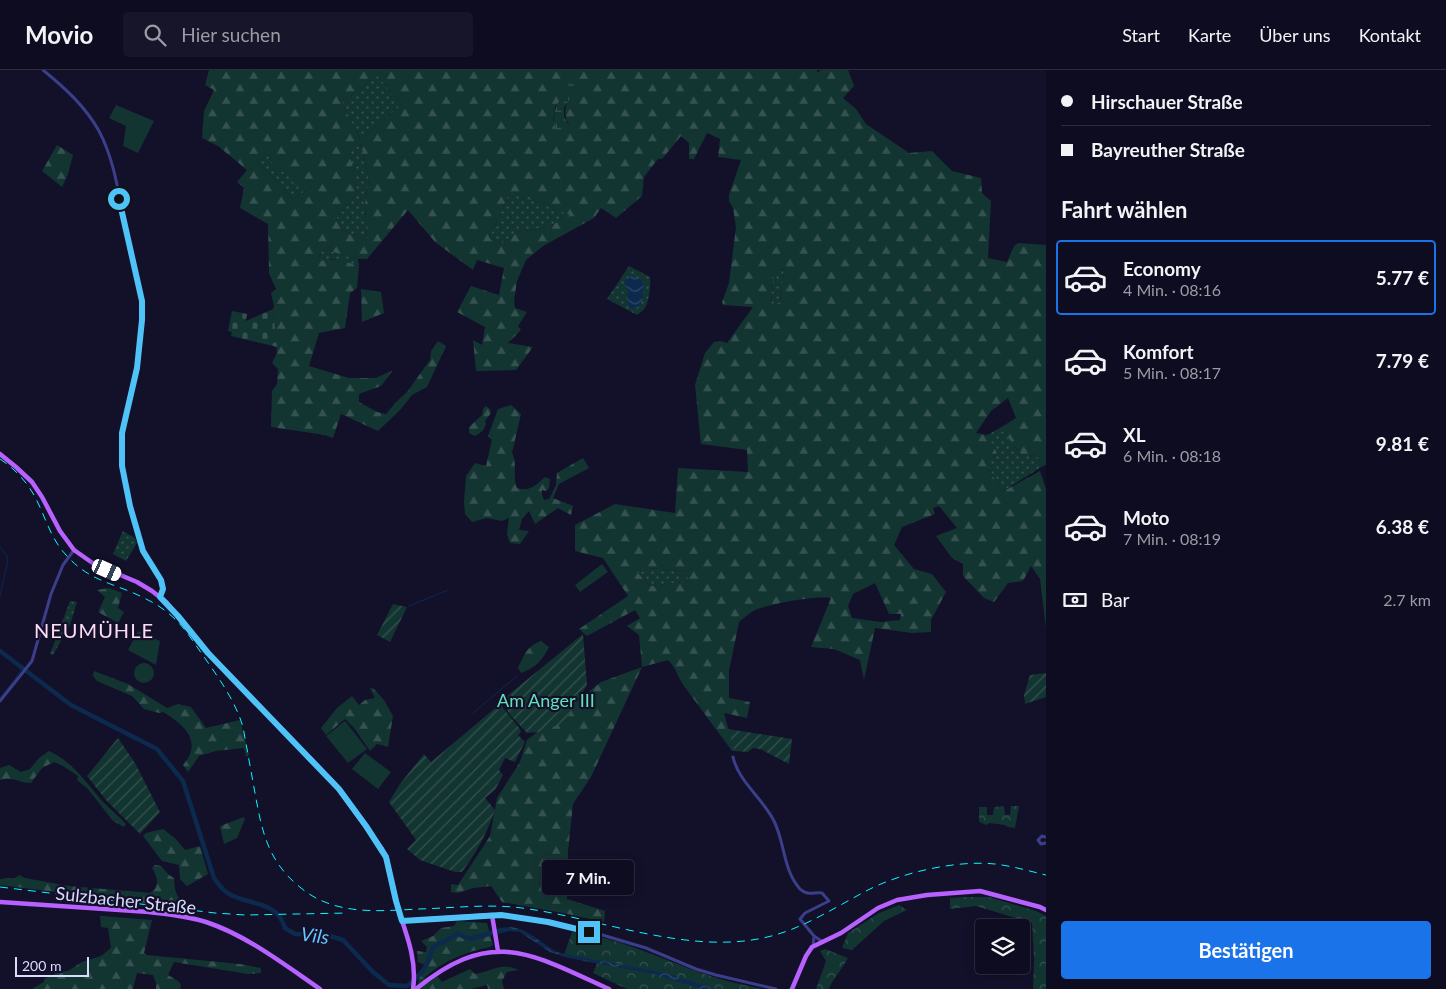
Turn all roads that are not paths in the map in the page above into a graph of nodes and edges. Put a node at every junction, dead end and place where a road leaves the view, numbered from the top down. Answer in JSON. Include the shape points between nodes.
{"nodes":[{"id":1,"x":43,"y":70,"type":"edge"},
{"id":2,"x":0,"y":454,"type":"edge"},
{"id":3,"x":74,"y":550,"type":"junction"},
{"id":4,"x":160,"y":597,"type":"junction"},
{"id":5,"x":0,"y":701,"type":"edge"},
{"id":6,"x":733,"y":757,"type":"dead end"},
{"id":7,"x":1046,"y":837,"type":"edge"},
{"id":8,"x":1046,"y":843,"type":"edge"},
{"id":9,"x":0,"y":902,"type":"edge"},
{"id":10,"x":1046,"y":910,"type":"edge"},
{"id":11,"x":492,"y":915,"type":"junction"},
{"id":12,"x":474,"y":916,"type":"junction"},
{"id":13,"x":402,"y":921,"type":"junction"},
{"id":14,"x":493,"y":924,"type":"junction"},
{"id":15,"x":814,"y":936,"type":"junction"},
{"id":16,"x":824,"y":942,"type":"junction"},
{"id":17,"x":498,"y":946,"type":"junction"},
{"id":18,"x":813,"y":947,"type":"junction"},
{"id":19,"x":320,"y":989,"type":"edge"},
{"id":20,"x":415,"y":989,"type":"edge"},
{"id":21,"x":609,"y":989,"type":"edge"},
{"id":22,"x":776,"y":989,"type":"edge"},
{"id":23,"x":792,"y":989,"type":"edge"}],
"edges":[{"from":1,"to":4,"type":"street","via":[[76,98],[104,142],[142,301],[138,357],[122,433],[122,466],[143,551],[161,580],[163,589]]},
{"from":2,"to":3,"type":"main road","via":[[38,491]]},
{"from":3,"to":4,"type":"main road","via":[[94,564],[137,582]]},
{"from":3,"to":5,"type":"street","via":[[51,594],[30,664]]},
{"from":4,"to":13,"type":"main road","bridge":true,"via":[[208,653],[339,789],[386,857]]},
{"from":6,"to":15,"type":"street","via":[[746,782],[774,821],[789,870],[799,887],[807,894],[822,893],[829,901],[805,913],[800,920]]},
{"from":7,"to":8,"type":"street","via":[[1038,840],[1041,844]]},
{"from":9,"to":19,"type":"main road","name":"Sulzbacher Straße","via":[[163,913],[199,920],[244,940]]},
{"from":10,"to":16,"type":"main road","via":[[982,892],[903,898],[885,905]]},
{"from":11,"to":12,"type":"main road"},
{"from":11,"to":14,"type":"main road"},
{"from":11,"to":22,"type":"street","via":[[526,918],[589,932],[646,948],[709,973]]},
{"from":12,"to":13,"type":"main road"},
{"from":12,"to":14,"type":"main road"},
{"from":13,"to":20,"type":"main road","via":[[412,959]]},
{"from":14,"to":17,"type":"main road"},
{"from":15,"to":16,"type":"street"},
{"from":15,"to":18,"type":"street"},
{"from":16,"to":18,"type":"main road"},
{"from":17,"to":20,"type":"main road","via":[[454,962]]},
{"from":17,"to":21,"type":"main road","via":[[543,960]]},
{"from":18,"to":23,"type":"main road"}]}
